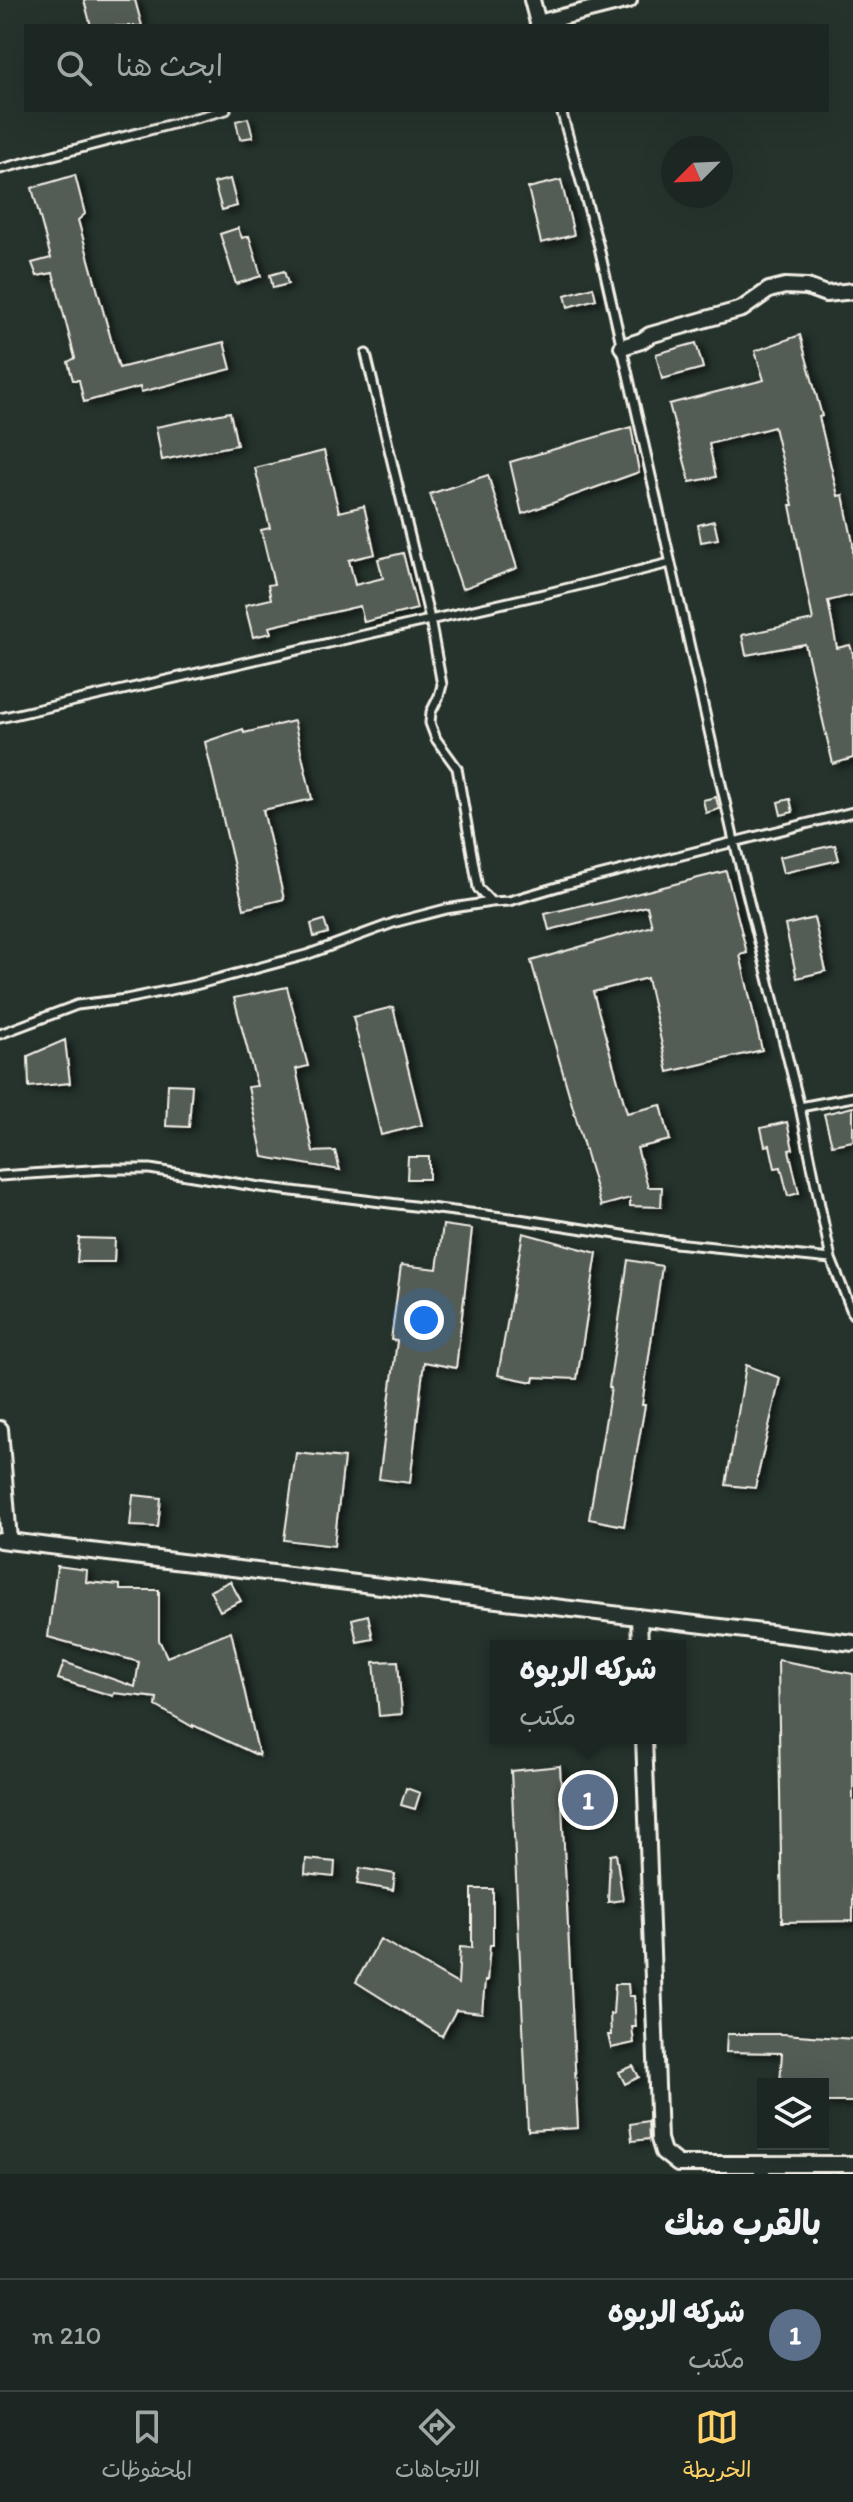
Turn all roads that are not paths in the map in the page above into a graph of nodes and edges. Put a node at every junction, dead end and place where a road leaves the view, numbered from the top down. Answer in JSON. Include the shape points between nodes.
{"nodes":[{"id":1,"x":532,"y":0,"type":"edge"},
{"id":2,"x":629,"y":0,"type":"edge"},
{"id":3,"x":535,"y":24,"type":"edge"},
{"id":4,"x":539,"y":24,"type":"edge"},
{"id":5,"x":218,"y":112,"type":"edge"},
{"id":6,"x":562,"y":112,"type":"edge"},
{"id":7,"x":0,"y":169,"type":"edge"},
{"id":8,"x":853,"y":291,"type":"edge"},
{"id":9,"x":622,"y":347,"type":"junction"},
{"id":10,"x":366,"y":354,"type":"dead end"},
{"id":11,"x":670,"y":563,"type":"junction"},
{"id":12,"x":430,"y":619,"type":"junction"},
{"id":13,"x":0,"y":718,"type":"edge"},
{"id":14,"x":853,"y":812,"type":"edge"},
{"id":15,"x":734,"y":841,"type":"junction"},
{"id":16,"x":491,"y":902,"type":"junction"},
{"id":17,"x":0,"y":1034,"type":"edge"},
{"id":18,"x":853,"y":1097,"type":"edge"},
{"id":19,"x":800,"y":1107,"type":"junction"},
{"id":20,"x":0,"y":1176,"type":"edge"},
{"id":21,"x":831,"y":1259,"type":"junction"},
{"id":22,"x":853,"y":1314,"type":"edge"},
{"id":23,"x":0,"y":1429,"type":"edge"},
{"id":24,"x":5,"y":1540,"type":"edge"},
{"id":25,"x":639,"y":1617,"type":"junction"},
{"id":26,"x":640,"y":1640,"type":"edge"},
{"id":27,"x":853,"y":1643,"type":"edge"},
{"id":28,"x":644,"y":1744,"type":"edge"},
{"id":29,"x":853,"y":2164,"type":"edge"},
{"id":30,"x":762,"y":2169,"type":"edge"}],
"edges":[{"from":1,"to":3,"type":"street"},
{"from":2,"to":4,"type":"street"},
{"from":5,"to":7,"type":"lane"},
{"from":6,"to":9,"type":"lane"},
{"from":8,"to":9,"type":"street","via":[[826,294],[785,286],[769,290],[742,309]]},
{"from":9,"to":11,"type":"lane"},
{"from":10,"to":12,"type":"lane"},
{"from":11,"to":12,"type":"lane"},
{"from":11,"to":15,"type":"lane"},
{"from":12,"to":13,"type":"lane"},
{"from":12,"to":16,"type":"lane","via":[[442,685],[431,712],[431,732],[457,768],[478,888]]},
{"from":14,"to":15,"type":"lane"},
{"from":15,"to":16,"type":"lane"},
{"from":15,"to":19,"type":"lane"},
{"from":16,"to":17,"type":"lane","via":[[396,922],[306,955],[195,985],[77,1005]]},
{"from":18,"to":19,"type":"lane"},
{"from":19,"to":21,"type":"lane"},
{"from":20,"to":21,"type":"lane","via":[[150,1169],[675,1243]]},
{"from":21,"to":22,"type":"lane"},
{"from":23,"to":24,"type":"street"},
{"from":24,"to":25,"type":"street"},
{"from":25,"to":26,"type":"street"},
{"from":25,"to":27,"type":"street"},
{"from":28,"to":30,"type":"street","via":[[659,2139],[663,2152],[678,2164]]},
{"from":29,"to":30,"type":"street"}]}
